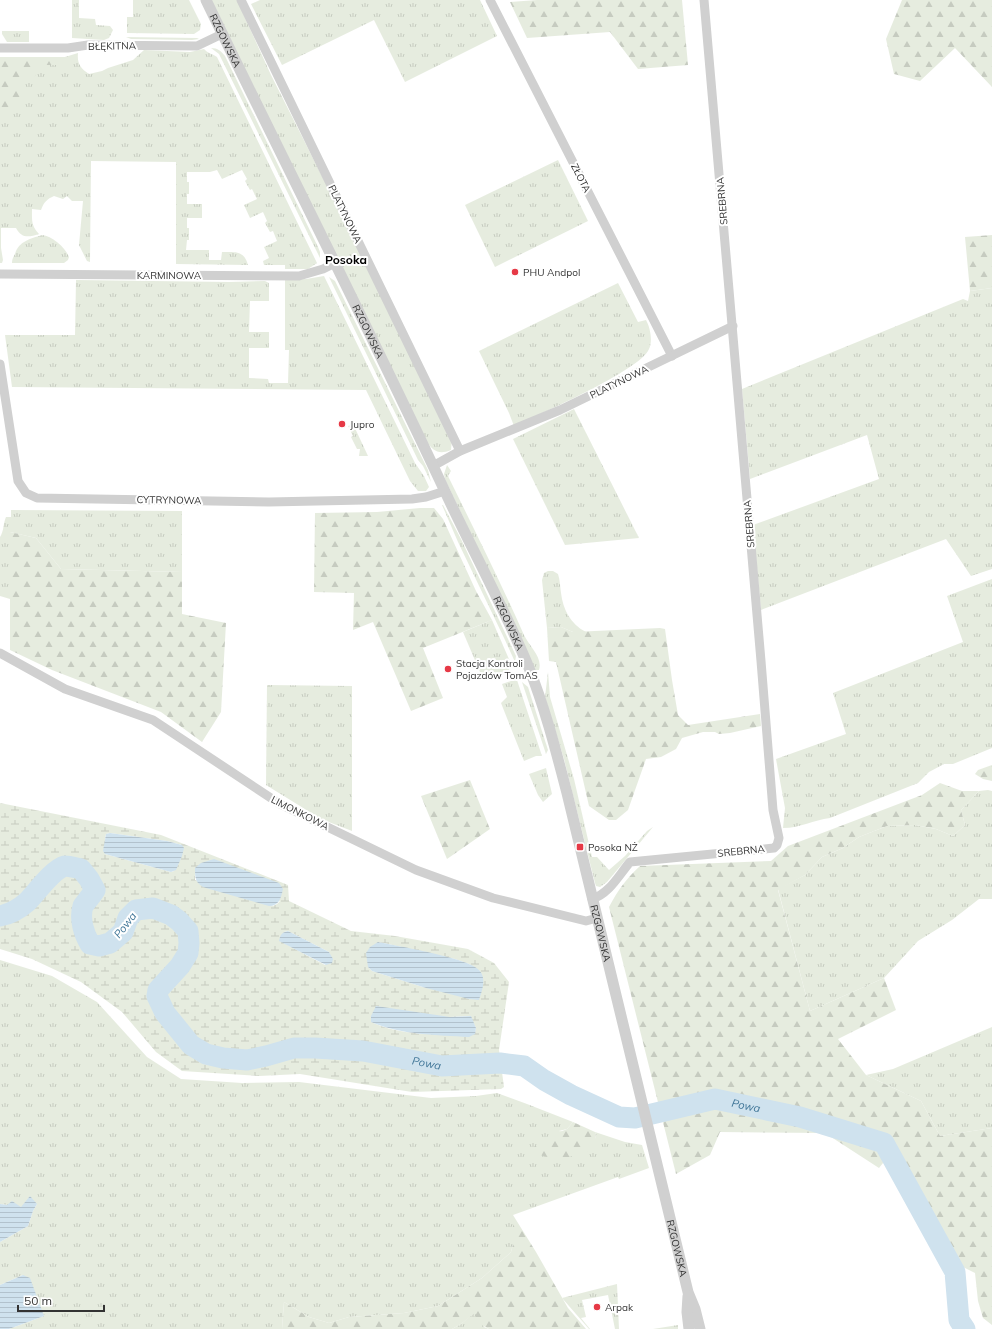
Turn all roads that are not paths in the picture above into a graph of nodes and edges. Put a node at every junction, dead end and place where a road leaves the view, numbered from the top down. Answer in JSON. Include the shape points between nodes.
{"nodes":[{"id":1,"x":206,"y":0,"type":"edge"},
{"id":2,"x":241,"y":0,"type":"edge"},
{"id":3,"x":490,"y":0,"type":"edge"},
{"id":4,"x":704,"y":0,"type":"edge"},
{"id":5,"x":222,"y":34,"type":"junction"},
{"id":6,"x":0,"y":48,"type":"edge"},
{"id":7,"x":335,"y":263,"type":"junction"},
{"id":8,"x":0,"y":274,"type":"edge"},
{"id":9,"x":733,"y":326,"type":"junction"},
{"id":10,"x":672,"y":356,"type":"junction"},
{"id":11,"x":0,"y":364,"type":"edge"},
{"id":12,"x":460,"y":450,"type":"junction"},
{"id":13,"x":433,"y":466,"type":"junction"},
{"id":14,"x":444,"y":491,"type":"junction"},
{"id":15,"x":0,"y":653,"type":"edge"},
{"id":16,"x":592,"y":899,"type":"junction"},
{"id":17,"x":597,"y":918,"type":"junction"},
{"id":18,"x":688,"y":1292,"type":"junction"},
{"id":19,"x":689,"y":1329,"type":"edge"},
{"id":20,"x":700,"y":1329,"type":"edge"}],
"edges":[{"from":1,"to":5,"type":"street","name":"RZGOWSKA"},
{"from":2,"to":12,"type":"street","name":"PLATYNOWA"},
{"from":3,"to":10,"type":"street","name":"ZŁOTA"},
{"from":4,"to":9,"type":"street","name":"SREBRNA"},
{"from":5,"to":6,"type":"street","name":"BŁĘKITNA","via":[[197,46],[88,45],[68,48]]},
{"from":5,"to":7,"type":"street","name":"RZGOWSKA"},
{"from":7,"to":8,"type":"street","name":"KARMINOWA","via":[[299,276]]},
{"from":7,"to":13,"type":"street","name":"RZGOWSKA"},
{"from":9,"to":10,"type":"street","name":"PLATYNOWA"},
{"from":9,"to":16,"type":"street","name":"SREBRNA","via":[[773,810],[779,838],[777,845],[769,849],[630,862],[606,892]]},
{"from":10,"to":12,"type":"street","name":"PLATYNOWA","via":[[560,410]]},
{"from":11,"to":14,"type":"street","name":"CYTRYNOWA","via":[[18,482],[26,493],[36,498],[277,502],[412,499],[426,498]]},
{"from":12,"to":13,"type":"street","name":"PLATYNOWA"},
{"from":13,"to":14,"type":"street","name":"RZGOWSKA"},
{"from":14,"to":16,"type":"street","name":"RZGOWSKA","via":[[499,602],[536,686],[558,757]]},
{"from":15,"to":17,"type":"street","name":"LIMONKOWA","via":[[66,689],[153,720],[280,804],[416,870],[493,898],[586,921]]},
{"from":16,"to":17,"type":"street","name":"RZGOWSKA"},
{"from":17,"to":18,"type":"street","name":"RZGOWSKA"},
{"from":18,"to":19,"type":"street","name":"RZGOWSKA"},
{"from":18,"to":20,"type":"street","name":"RZGOWSKA"}]}
